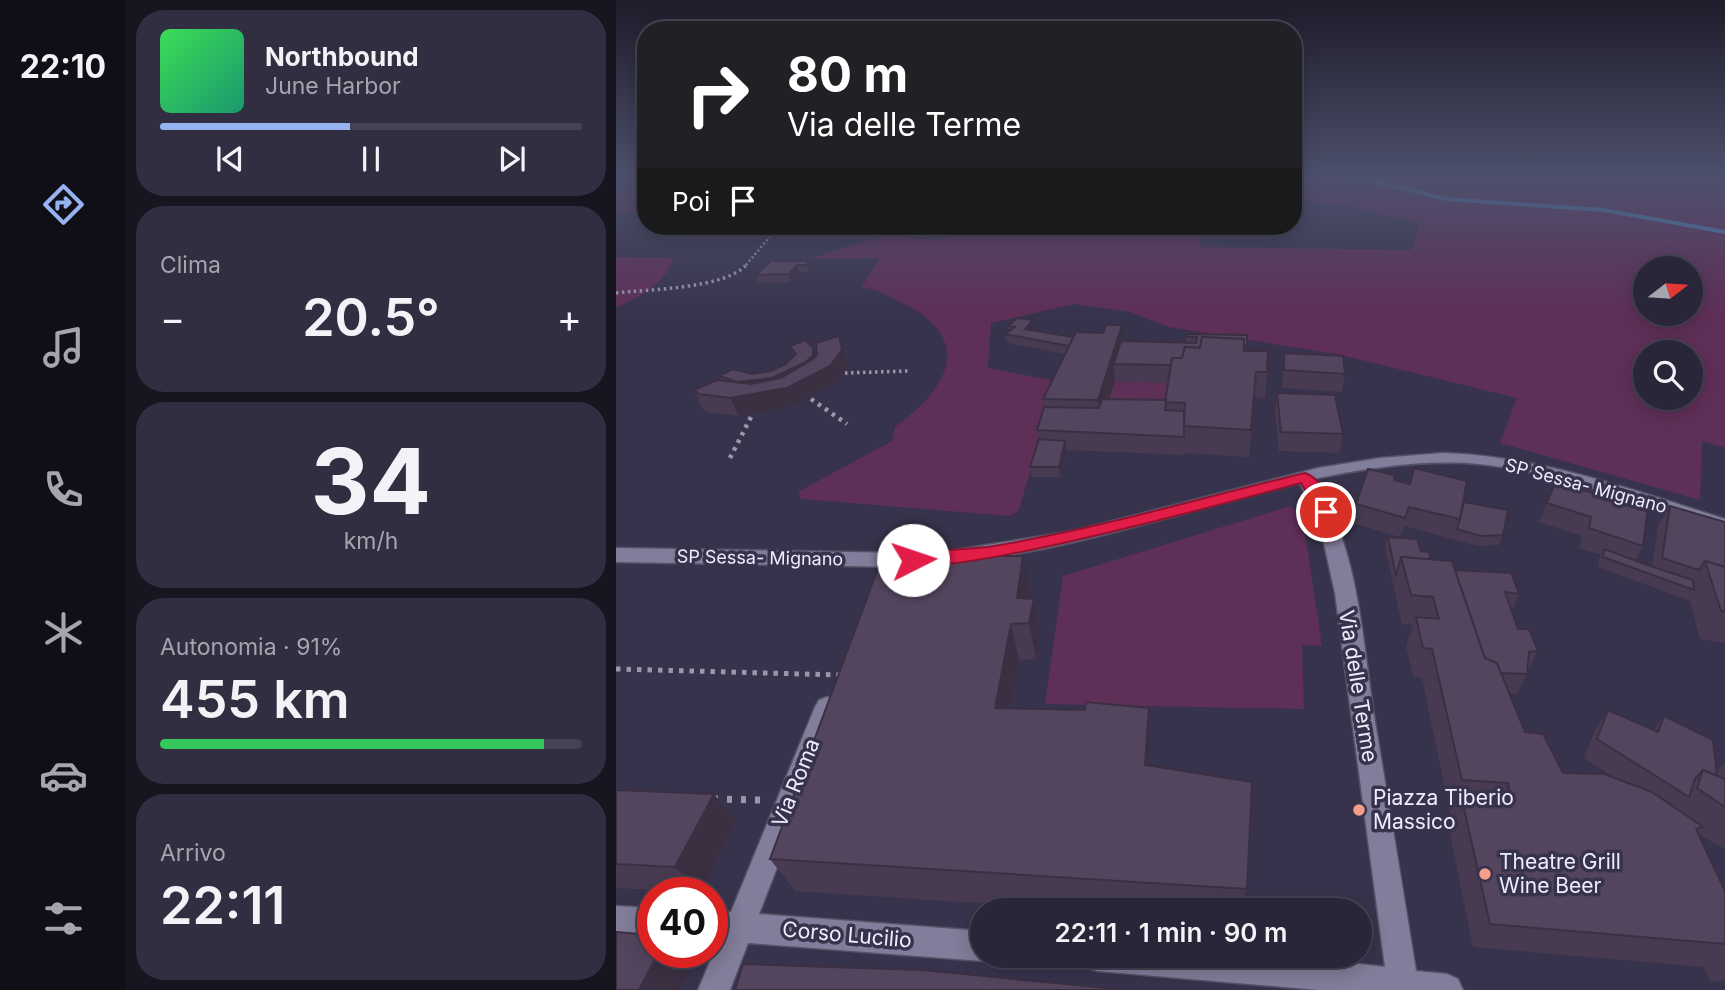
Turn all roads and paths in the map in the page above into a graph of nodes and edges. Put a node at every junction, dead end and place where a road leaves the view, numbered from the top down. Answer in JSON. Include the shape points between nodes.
{"nodes":[{"id":1,"x":771,"y":235,"type":"edge"},
{"id":2,"x":616,"y":293,"type":"edge"},
{"id":3,"x":908,"y":371,"type":"dead end"},
{"id":4,"x":845,"y":373,"type":"dead end"},
{"id":5,"x":811,"y":399,"type":"dead end"},
{"id":6,"x":751,"y":415,"type":"dead end"},
{"id":7,"x":847,"y":424,"type":"dead end"},
{"id":8,"x":730,"y":458,"type":"dead end"},
{"id":9,"x":1305,"y":478,"type":"junction"},
{"id":10,"x":1725,"y":525,"type":"edge"},
{"id":11,"x":616,"y":555,"type":"edge"},
{"id":12,"x":616,"y":669,"type":"edge"},
{"id":13,"x":840,"y":675,"type":"joint"},
{"id":14,"x":709,"y":799,"type":"edge"},
{"id":15,"x":789,"y":801,"type":"junction"},
{"id":16,"x":728,"y":920,"type":"edge"},
{"id":17,"x":616,"y":921,"type":"edge"},
{"id":18,"x":637,"y":922,"type":"edge"},
{"id":19,"x":728,"y":926,"type":"edge"},
{"id":20,"x":970,"y":945,"type":"edge"},
{"id":21,"x":718,"y":968,"type":"edge"},
{"id":22,"x":1252,"y":968,"type":"edge"},
{"id":23,"x":1403,"y":985,"type":"junction"},
{"id":24,"x":714,"y":990,"type":"edge"},
{"id":25,"x":1447,"y":990,"type":"edge"}],
"edges":[{"from":1,"to":2,"type":"path","via":[[741,271],[720,280]]},
{"from":3,"to":4,"type":"path"},
{"from":5,"to":7,"type":"path"},
{"from":6,"to":8,"type":"path"},
{"from":9,"to":10,"type":"street","name":"SP Sessa- Mignano","via":[[1404,461],[1479,460],[1596,486]]},
{"from":9,"to":11,"type":"street","name":"SP Sessa- Mignano","via":[[1021,548],[881,573]]},
{"from":9,"to":23,"type":"street","name":"Via delle Terme","via":[[1317,491],[1331,530]]},
{"from":12,"to":13,"type":"path"},
{"from":13,"to":15,"type":"street","name":"Via Roma"},
{"from":14,"to":15,"type":"path"},
{"from":15,"to":16,"type":"street","name":"Via Roma"},
{"from":17,"to":18,"type":"street"},
{"from":19,"to":20,"type":"street","name":"Corso Lucilio"},
{"from":21,"to":24,"type":"street","name":"Via Roma"},
{"from":22,"to":23,"type":"street"},
{"from":23,"to":25,"type":"street"}]}
